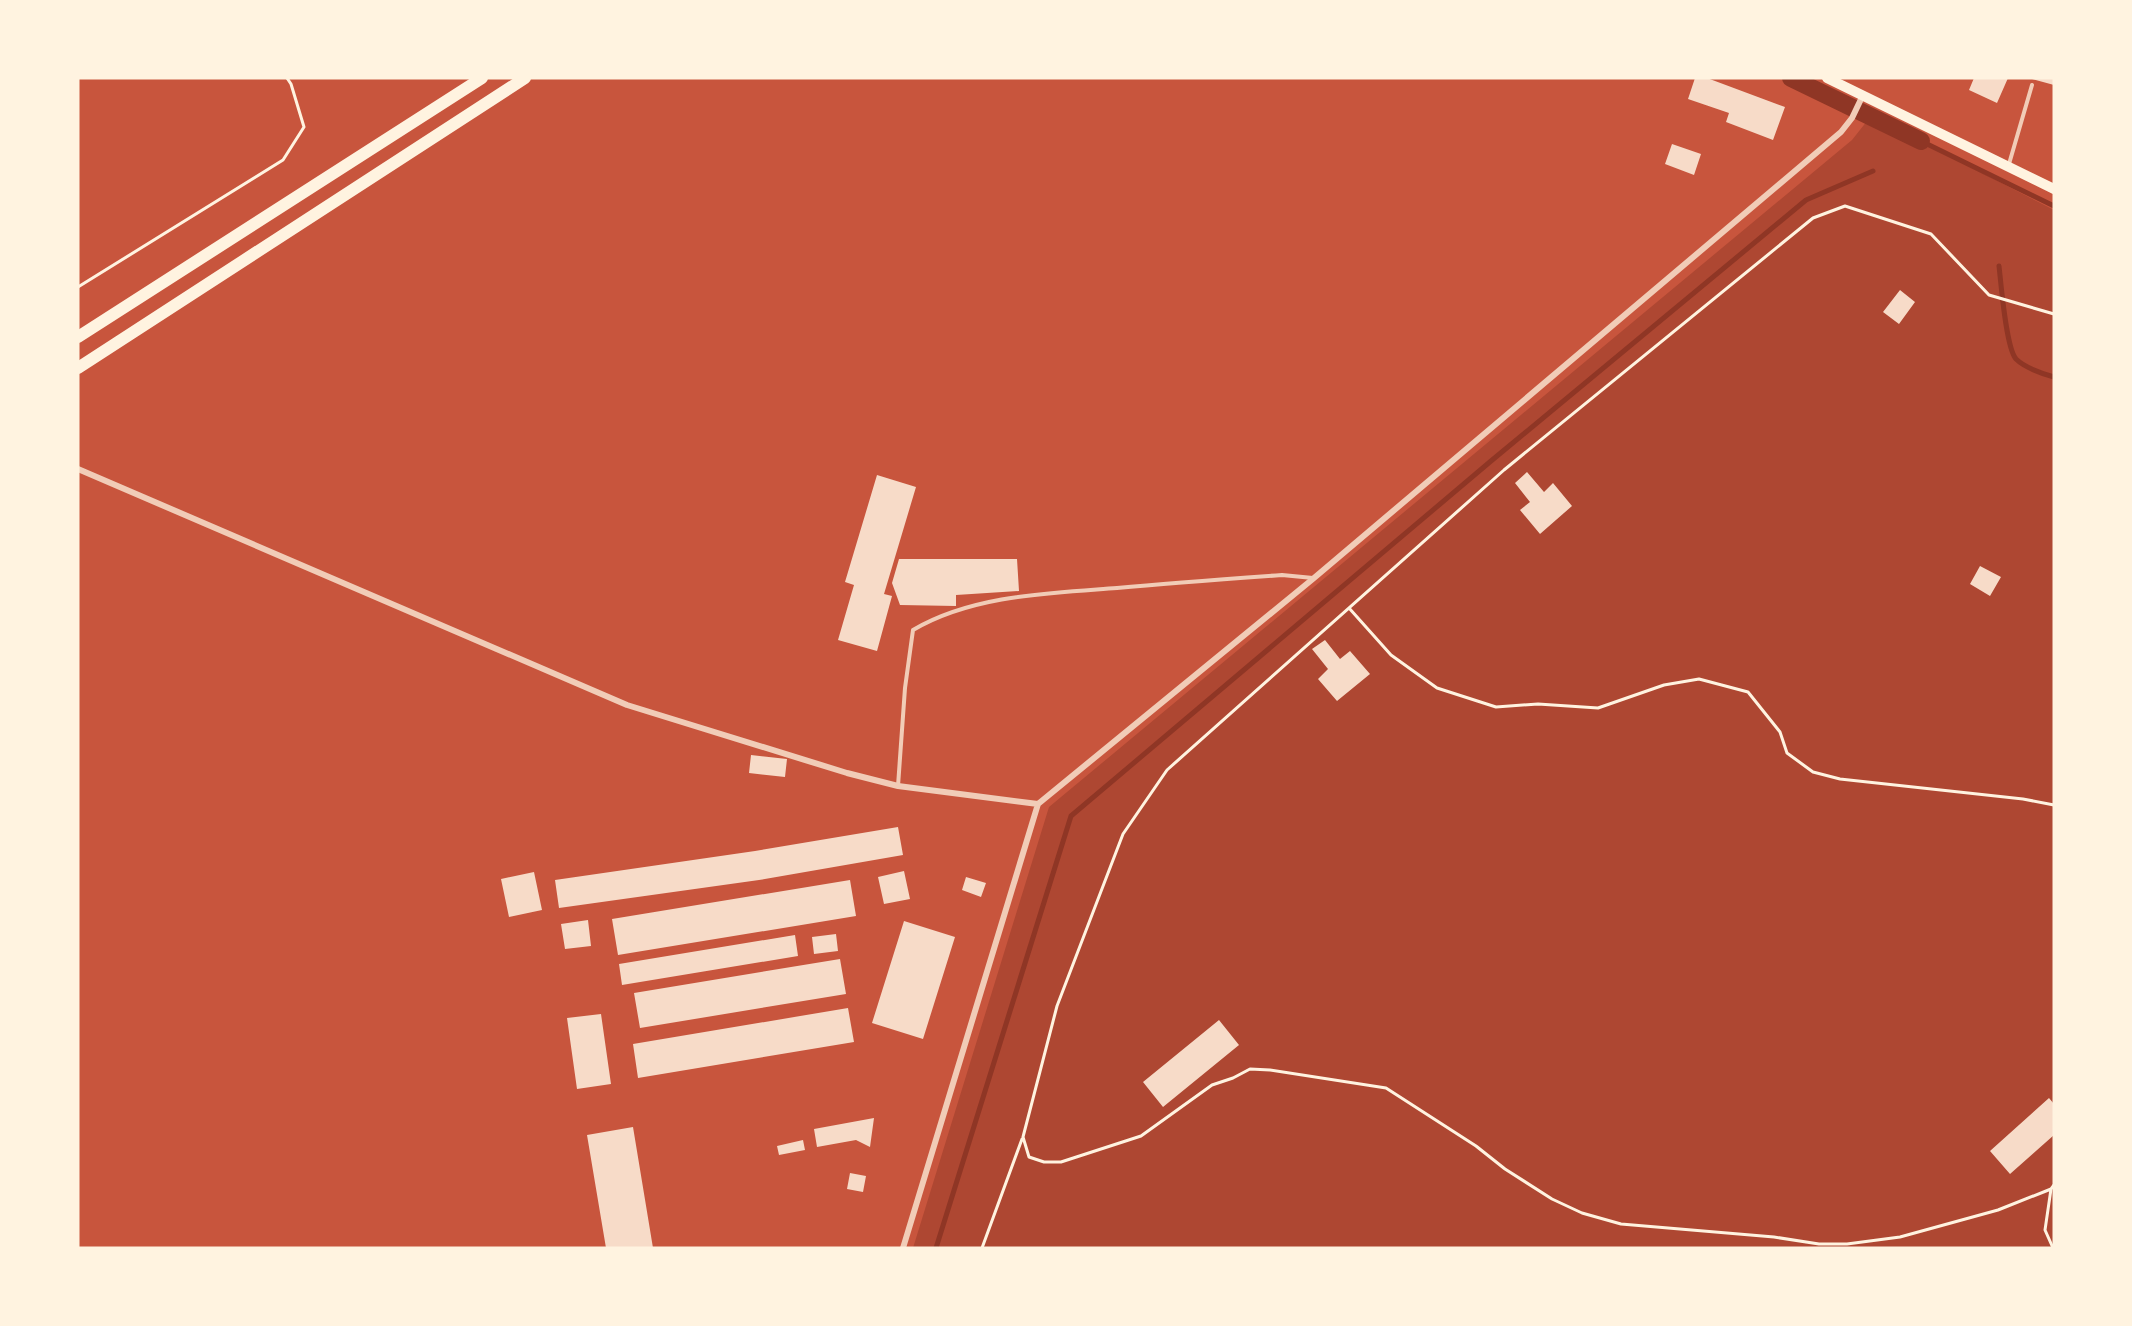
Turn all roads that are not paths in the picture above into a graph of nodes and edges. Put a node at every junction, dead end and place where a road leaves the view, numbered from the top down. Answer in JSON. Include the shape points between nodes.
{"nodes":[{"id":1,"x":482,"y":78,"type":"edge"},
{"id":2,"x":525,"y":78,"type":"edge"},
{"id":3,"x":1827,"y":78,"type":"edge"},
{"id":4,"x":2032,"y":85,"type":"dead end"},
{"id":5,"x":1862,"y":99,"type":"junction"},
{"id":6,"x":2007,"y":168,"type":"junction"},
{"id":7,"x":2054,"y":189,"type":"edge"},
{"id":8,"x":78,"y":337,"type":"edge"},
{"id":9,"x":78,"y":368,"type":"edge"},
{"id":10,"x":78,"y":469,"type":"edge"},
{"id":11,"x":1314,"y":578,"type":"junction"},
{"id":12,"x":898,"y":786,"type":"junction"},
{"id":13,"x":1038,"y":804,"type":"junction"},
{"id":14,"x":903,"y":1248,"type":"edge"}],
"edges":[{"from":1,"to":8,"type":"highway"},
{"from":2,"to":9,"type":"highway"},
{"from":3,"to":5,"type":"main road"},
{"from":4,"to":6,"type":"lane"},
{"from":5,"to":6,"type":"main road"},
{"from":5,"to":11,"type":"street","via":[[1842,132]]},
{"from":6,"to":7,"type":"main road"},
{"from":10,"to":12,"type":"street","via":[[627,705]]},
{"from":11,"to":12,"type":"lane","via":[[1282,575],[1029,594],[932,618],[913,630]]},
{"from":11,"to":13,"type":"street"},
{"from":12,"to":13,"type":"street"},
{"from":13,"to":14,"type":"street"}]}
